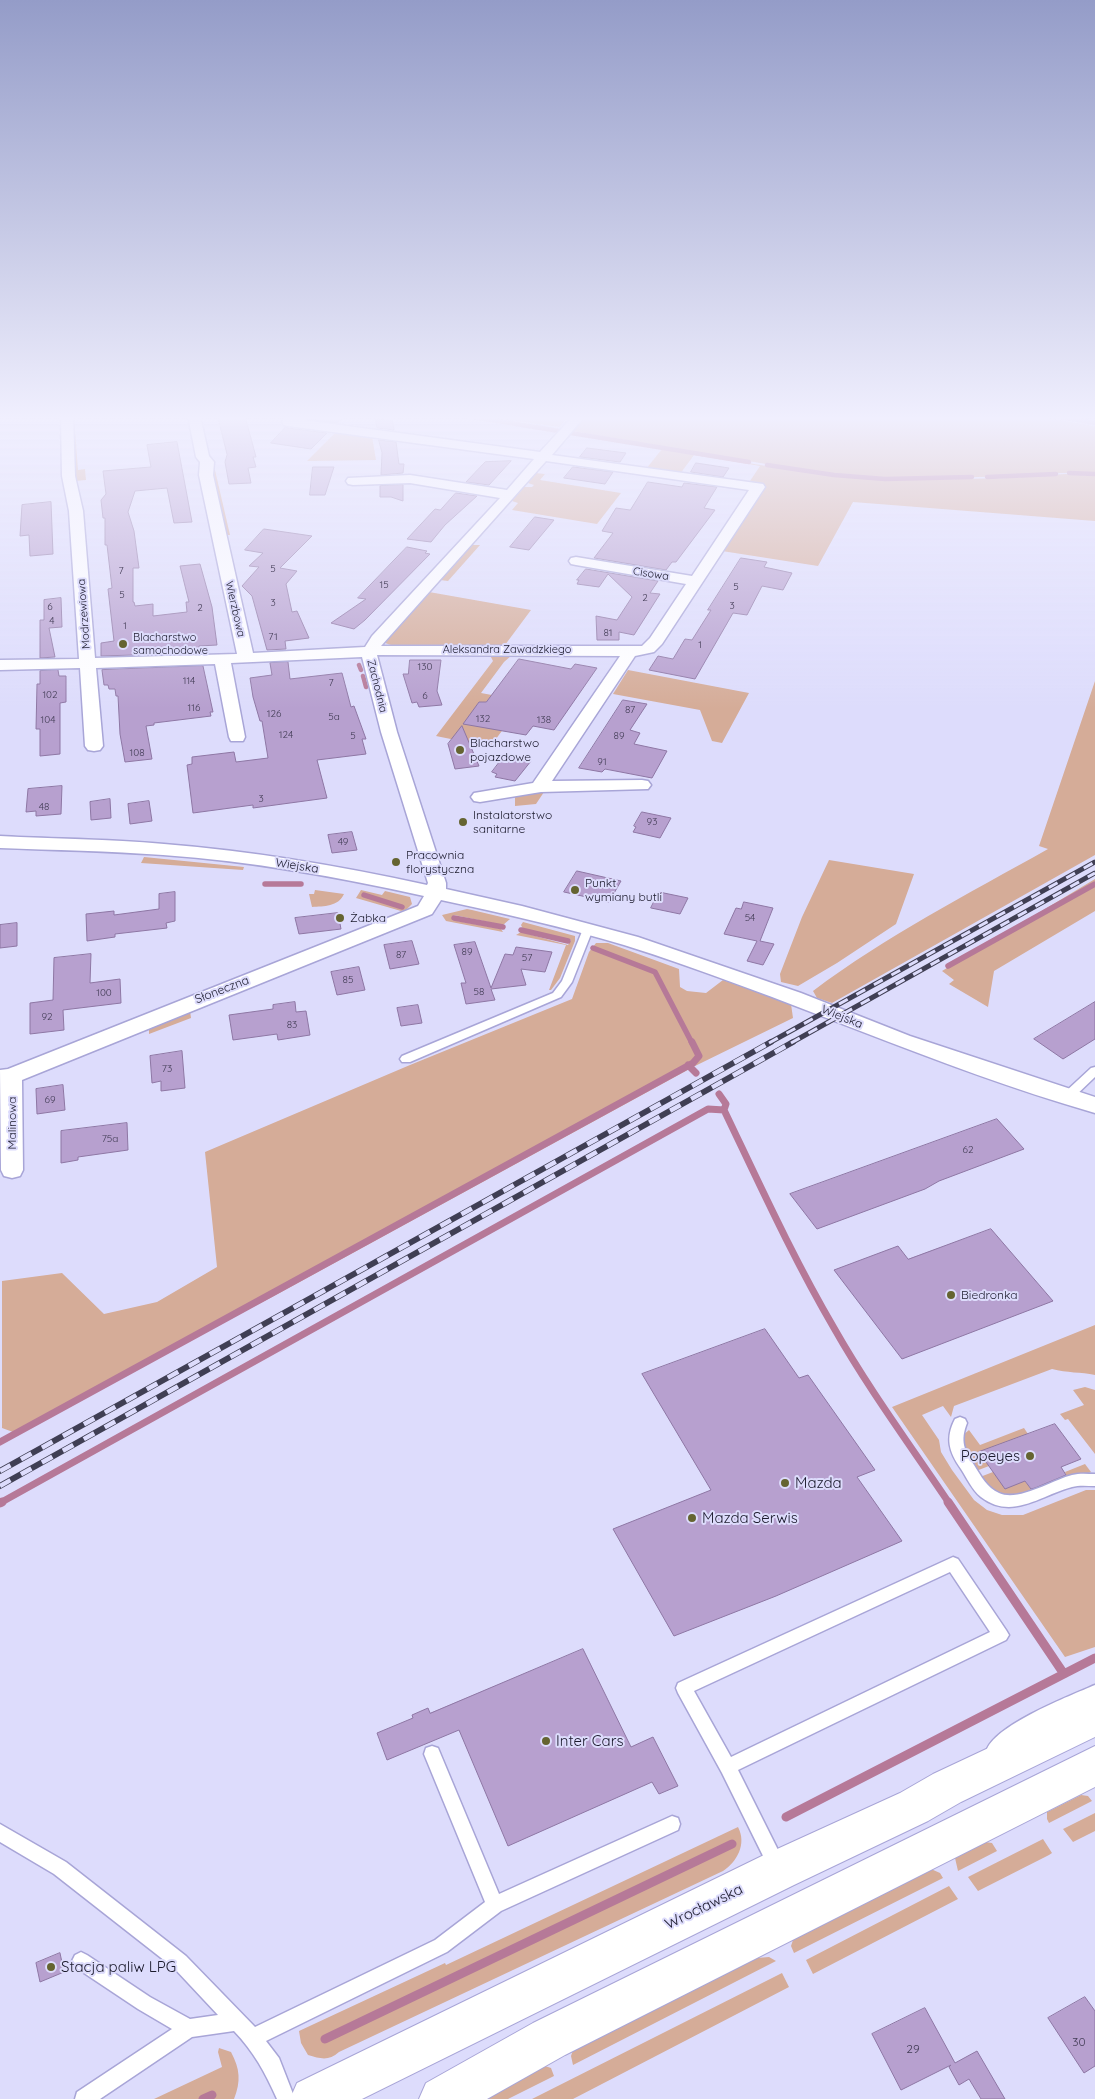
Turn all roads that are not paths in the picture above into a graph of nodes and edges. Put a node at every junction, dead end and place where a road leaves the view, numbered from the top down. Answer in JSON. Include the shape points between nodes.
{"nodes":[{"id":1,"x":76,"y":514,"type":"edge"},
{"id":2,"x":215,"y":514,"type":"edge"},
{"id":3,"x":493,"y":514,"type":"edge"},
{"id":4,"x":740,"y":514,"type":"edge"},
{"id":5,"x":576,"y":561,"type":"dead end"},
{"id":6,"x":696,"y":581,"type":"junction"},
{"id":7,"x":369,"y":652,"type":"junction"},
{"id":8,"x":630,"y":652,"type":"junction"},
{"id":9,"x":246,"y":658,"type":"junction"},
{"id":10,"x":222,"y":659,"type":"junction"},
{"id":11,"x":88,"y":664,"type":"junction"},
{"id":12,"x":0,"y":665,"type":"edge"},
{"id":13,"x":237,"y":737,"type":"dead end"},
{"id":14,"x":94,"y":746,"type":"dead end"},
{"id":15,"x":642,"y":784,"type":"dead end"},
{"id":16,"x":539,"y":787,"type":"junction"},
{"id":17,"x":480,"y":797,"type":"dead end"},
{"id":18,"x":0,"y":842,"type":"edge"},
{"id":19,"x":436,"y":892,"type":"junction"},
{"id":20,"x":588,"y":929,"type":"junction"},
{"id":21,"x":406,"y":1059,"type":"dead end"},
{"id":22,"x":1095,"y":1071,"type":"edge"},
{"id":23,"x":6,"y":1076,"type":"edge"},
{"id":24,"x":1068,"y":1096,"type":"junction"},
{"id":25,"x":1095,"y":1105,"type":"edge"},
{"id":26,"x":12,"y":1170,"type":"dead end"},
{"id":27,"x":960,"y":1423,"type":"dead end"},
{"id":28,"x":1095,"y":1480,"type":"edge"},
{"id":29,"x":1095,"y":1692,"type":"edge"},
{"id":30,"x":1095,"y":1717,"type":"edge"},
{"id":31,"x":432,"y":1754,"type":"dead end"},
{"id":32,"x":1095,"y":1766,"type":"edge"},
{"id":33,"x":728,"y":1767,"type":"junction"},
{"id":34,"x":947,"y":1788,"type":"junction"},
{"id":35,"x":672,"y":1824,"type":"dead end"},
{"id":36,"x":0,"y":1832,"type":"edge"},
{"id":37,"x":779,"y":1870,"type":"junction"},
{"id":38,"x":495,"y":1905,"type":"junction"},
{"id":39,"x":80,"y":1961,"type":"dead end"},
{"id":40,"x":237,"y":2021,"type":"junction"},
{"id":41,"x":189,"y":2028,"type":"junction"},
{"id":42,"x":253,"y":2038,"type":"junction"},
{"id":43,"x":84,"y":2099,"type":"edge"},
{"id":44,"x":286,"y":2099,"type":"edge"},
{"id":45,"x":313,"y":2099,"type":"edge"},
{"id":46,"x":442,"y":2099,"type":"edge"}],
"edges":[{"from":1,"to":11,"type":"street","name":"Modrzewiowa"},
{"from":2,"to":9,"type":"street","name":"Wierzbowa"},
{"from":3,"to":7,"type":"street","name":"Zachodnia","via":[[378,638]]},
{"from":4,"to":6,"type":"street"},
{"from":5,"to":6,"type":"street","name":"Cisowa"},
{"from":6,"to":8,"type":"street","via":[[656,641],[648,649]]},
{"from":7,"to":8,"type":"street","name":"Aleksandra Zawadzkiego"},
{"from":7,"to":9,"type":"street","name":"Aleksandra Zawadzkiego"},
{"from":7,"to":19,"type":"street","name":"Zachodnia","via":[[389,732],[434,868],[438,883]]},
{"from":8,"to":16,"type":"street"},
{"from":9,"to":10,"type":"street","name":"Aleksandra Zawadzkiego"},
{"from":10,"to":11,"type":"street","name":"Aleksandra Zawadzkiego"},
{"from":10,"to":13,"type":"street"},
{"from":11,"to":12,"type":"street","name":"Aleksandra Zawadzkiego"},
{"from":11,"to":14,"type":"street"},
{"from":15,"to":16,"type":"street"},
{"from":16,"to":17,"type":"street"},
{"from":18,"to":19,"type":"street","name":"Wiejska","via":[[221,855]]},
{"from":19,"to":20,"type":"street","name":"Wiejska"},
{"from":19,"to":23,"type":"street","name":"Słoneczna","via":[[425,910]]},
{"from":20,"to":21,"type":"lane","via":[[567,982],[557,995]]},
{"from":20,"to":24,"type":"street","name":"Wiejska","via":[[702,965],[903,1041]]},
{"from":22,"to":24,"type":"lane"},
{"from":23,"to":26,"type":"street","name":"Malinowa"},
{"from":24,"to":25,"type":"street","name":"Wiejska"},
{"from":27,"to":28,"type":"lane","via":[[955,1437],[959,1454],[985,1492],[1001,1501],[1020,1501],[1073,1480]]},
{"from":29,"to":34,"type":"lane","via":[[1021,1727]]},
{"from":30,"to":34,"type":"main road","name":"Wrocławska"},
{"from":31,"to":38,"type":"lane"},
{"from":32,"to":46,"type":"main road","via":[[549,2039]]},
{"from":33,"to":33,"type":"lane","via":[[1000,1635],[953,1564],[684,1688]]},
{"from":33,"to":37,"type":"lane"},
{"from":34,"to":37,"type":"main road","name":"Wrocławska","via":[[914,1807]]},
{"from":35,"to":38,"type":"lane"},
{"from":36,"to":40,"type":"lane","via":[[60,1868],[172,1956]]},
{"from":37,"to":45,"type":"main road","name":"Wrocławska"},
{"from":38,"to":42,"type":"lane","via":[[441,1946]]},
{"from":39,"to":41,"type":"lane"},
{"from":40,"to":41,"type":"lane"},
{"from":40,"to":42,"type":"lane"},
{"from":41,"to":43,"type":"lane"},
{"from":42,"to":44,"type":"lane","via":[[272,2065]]}]}
